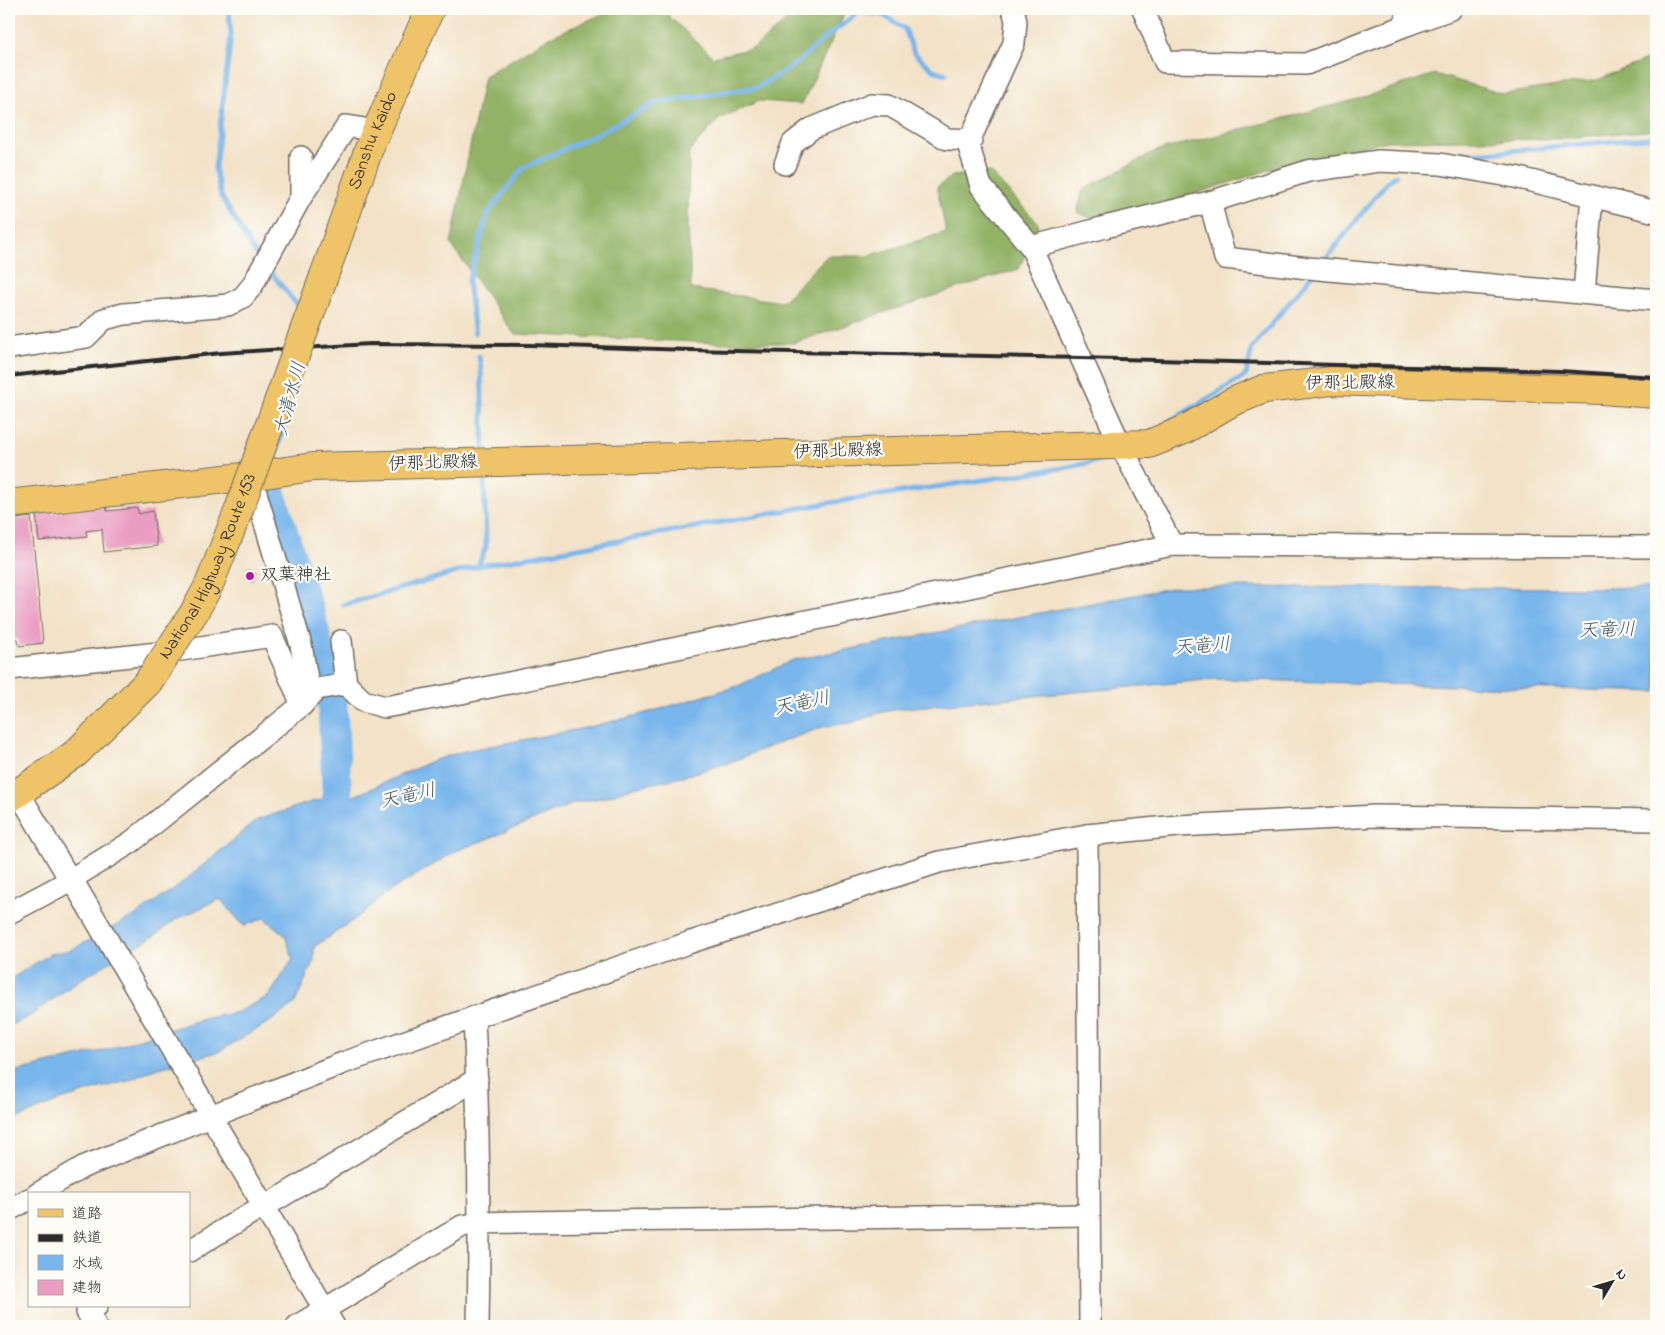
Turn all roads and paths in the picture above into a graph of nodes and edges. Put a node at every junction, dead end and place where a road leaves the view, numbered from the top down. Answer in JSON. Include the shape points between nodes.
{"nodes":[{"id":1,"x":430,"y":9,"type":"edge"},
{"id":2,"x":1012,"y":9,"type":"edge"},
{"id":3,"x":1143,"y":9,"type":"edge"},
{"id":4,"x":1451,"y":9,"type":"edge"},
{"id":5,"x":1407,"y":16,"type":"edge"},
{"id":6,"x":376,"y":131,"type":"junction"},
{"id":7,"x":971,"y":140,"type":"junction"},
{"id":8,"x":301,"y":157,"type":"dead end"},
{"id":9,"x":785,"y":164,"type":"dead end"},
{"id":10,"x":1592,"y":196,"type":"junction"},
{"id":11,"x":301,"y":197,"type":"junction"},
{"id":12,"x":1210,"y":202,"type":"junction"},
{"id":13,"x":1656,"y":212,"type":"edge"},
{"id":14,"x":1031,"y":247,"type":"junction"},
{"id":15,"x":324,"y":276,"type":"joint"},
{"id":16,"x":1584,"y":293,"type":"junction"},
{"id":17,"x":1656,"y":300,"type":"edge"},
{"id":18,"x":9,"y":348,"type":"edge"},
{"id":19,"x":1656,"y":394,"type":"edge"},
{"id":20,"x":1120,"y":444,"type":"junction"},
{"id":21,"x":263,"y":474,"type":"junction"},
{"id":22,"x":9,"y":504,"type":"edge"},
{"id":23,"x":1172,"y":545,"type":"junction"},
{"id":24,"x":1656,"y":546,"type":"edge"},
{"id":25,"x":341,"y":642,"type":"dead end"},
{"id":26,"x":9,"y":669,"type":"edge"},
{"id":27,"x":346,"y":684,"type":"junction"},
{"id":28,"x":302,"y":705,"type":"junction"},
{"id":29,"x":14,"y":796,"type":"edge"},
{"id":30,"x":1656,"y":820,"type":"edge"},
{"id":31,"x":1087,"y":835,"type":"junction"},
{"id":32,"x":74,"y":884,"type":"junction"},
{"id":33,"x":9,"y":914,"type":"edge"},
{"id":34,"x":474,"y":1018,"type":"junction"},
{"id":35,"x":477,"y":1079,"type":"junction"},
{"id":36,"x":208,"y":1110,"type":"junction"},
{"id":37,"x":40,"y":1192,"type":"edge"},
{"id":38,"x":28,"y":1200,"type":"edge"},
{"id":39,"x":264,"y":1207,"type":"junction"},
{"id":40,"x":9,"y":1210,"type":"edge"},
{"id":41,"x":1089,"y":1215,"type":"junction"},
{"id":42,"x":480,"y":1223,"type":"junction"},
{"id":43,"x":190,"y":1250,"type":"edge"},
{"id":44,"x":94,"y":1308,"type":"edge"},
{"id":45,"x":330,"y":1318,"type":"edge"},
{"id":46,"x":96,"y":1326,"type":"edge"},
{"id":47,"x":297,"y":1326,"type":"edge"},
{"id":48,"x":478,"y":1326,"type":"edge"},
{"id":49,"x":1090,"y":1326,"type":"edge"}],
"edges":[{"from":1,"to":6,"type":"main road","name":"Sanshu Kaido"},
{"from":2,"to":7,"type":"street","via":[[1016,22],[1014,43]]},
{"from":3,"to":5,"type":"street","via":[[1165,62],[1306,64]]},
{"from":4,"to":5,"type":"street"},
{"from":6,"to":11,"type":"street","via":[[347,126]]},
{"from":6,"to":15,"type":"main road","name":"Sanshu Kaido"},
{"from":7,"to":9,"type":"street","via":[[947,139],[889,105],[872,104],[811,129],[793,143]]},
{"from":7,"to":14,"type":"street","via":[[969,147],[981,186]]},
{"from":8,"to":11,"type":"street"},
{"from":10,"to":12,"type":"street","via":[[1515,177],[1440,164],[1379,161],[1308,171]]},
{"from":10,"to":13,"type":"street"},
{"from":10,"to":16,"type":"street"},
{"from":11,"to":18,"type":"street","via":[[252,286],[243,297],[228,305],[124,314],[104,319],[86,337]]},
{"from":12,"to":14,"type":"street"},
{"from":12,"to":16,"type":"street","via":[[1225,258]]},
{"from":14,"to":20,"type":"street"},
{"from":15,"to":29,"type":"main road","name":"National Highway Route 153","bridge":true,"via":[[235,519],[195,611],[148,682],[75,754]]},
{"from":16,"to":17,"type":"street"},
{"from":19,"to":20,"type":"main road","name":"伊那北殿線","via":[[1332,381],[1264,389],[1232,402],[1184,430],[1148,444]]},
{"from":20,"to":21,"type":"main road","name":"伊那北殿線","via":[[313,467]]},
{"from":20,"to":23,"type":"street"},
{"from":21,"to":22,"type":"main road","name":"伊那北殿線"},
{"from":21,"to":28,"type":"street","via":[[308,684]]},
{"from":23,"to":24,"type":"street"},
{"from":23,"to":27,"type":"street","via":[[385,707],[363,700]]},
{"from":25,"to":27,"type":"street"},
{"from":26,"to":28,"type":"street","via":[[168,652],[272,636]]},
{"from":27,"to":28,"type":"street","via":[[317,689]]},
{"from":28,"to":32,"type":"street","via":[[130,844]]},
{"from":29,"to":32,"type":"street"},
{"from":30,"to":31,"type":"street","via":[[1376,816],[1178,826]]},
{"from":31,"to":34,"type":"street","via":[[940,862],[688,943]]},
{"from":31,"to":41,"type":"street"},
{"from":32,"to":33,"type":"street"},
{"from":32,"to":36,"type":"street"},
{"from":34,"to":35,"type":"street"},
{"from":34,"to":36,"type":"street"},
{"from":35,"to":39,"type":"street"},
{"from":35,"to":42,"type":"street"},
{"from":36,"to":37,"type":"street","via":[[83,1167]]},
{"from":36,"to":39,"type":"street"},
{"from":38,"to":40,"type":"street"},
{"from":39,"to":43,"type":"street"},
{"from":39,"to":45,"type":"street"},
{"from":41,"to":42,"type":"street"},
{"from":41,"to":49,"type":"street"},
{"from":42,"to":45,"type":"street","via":[[462,1226]]},
{"from":42,"to":48,"type":"street"},
{"from":44,"to":46,"type":"street","via":[[88,1312]]},
{"from":45,"to":47,"type":"street"}]}
